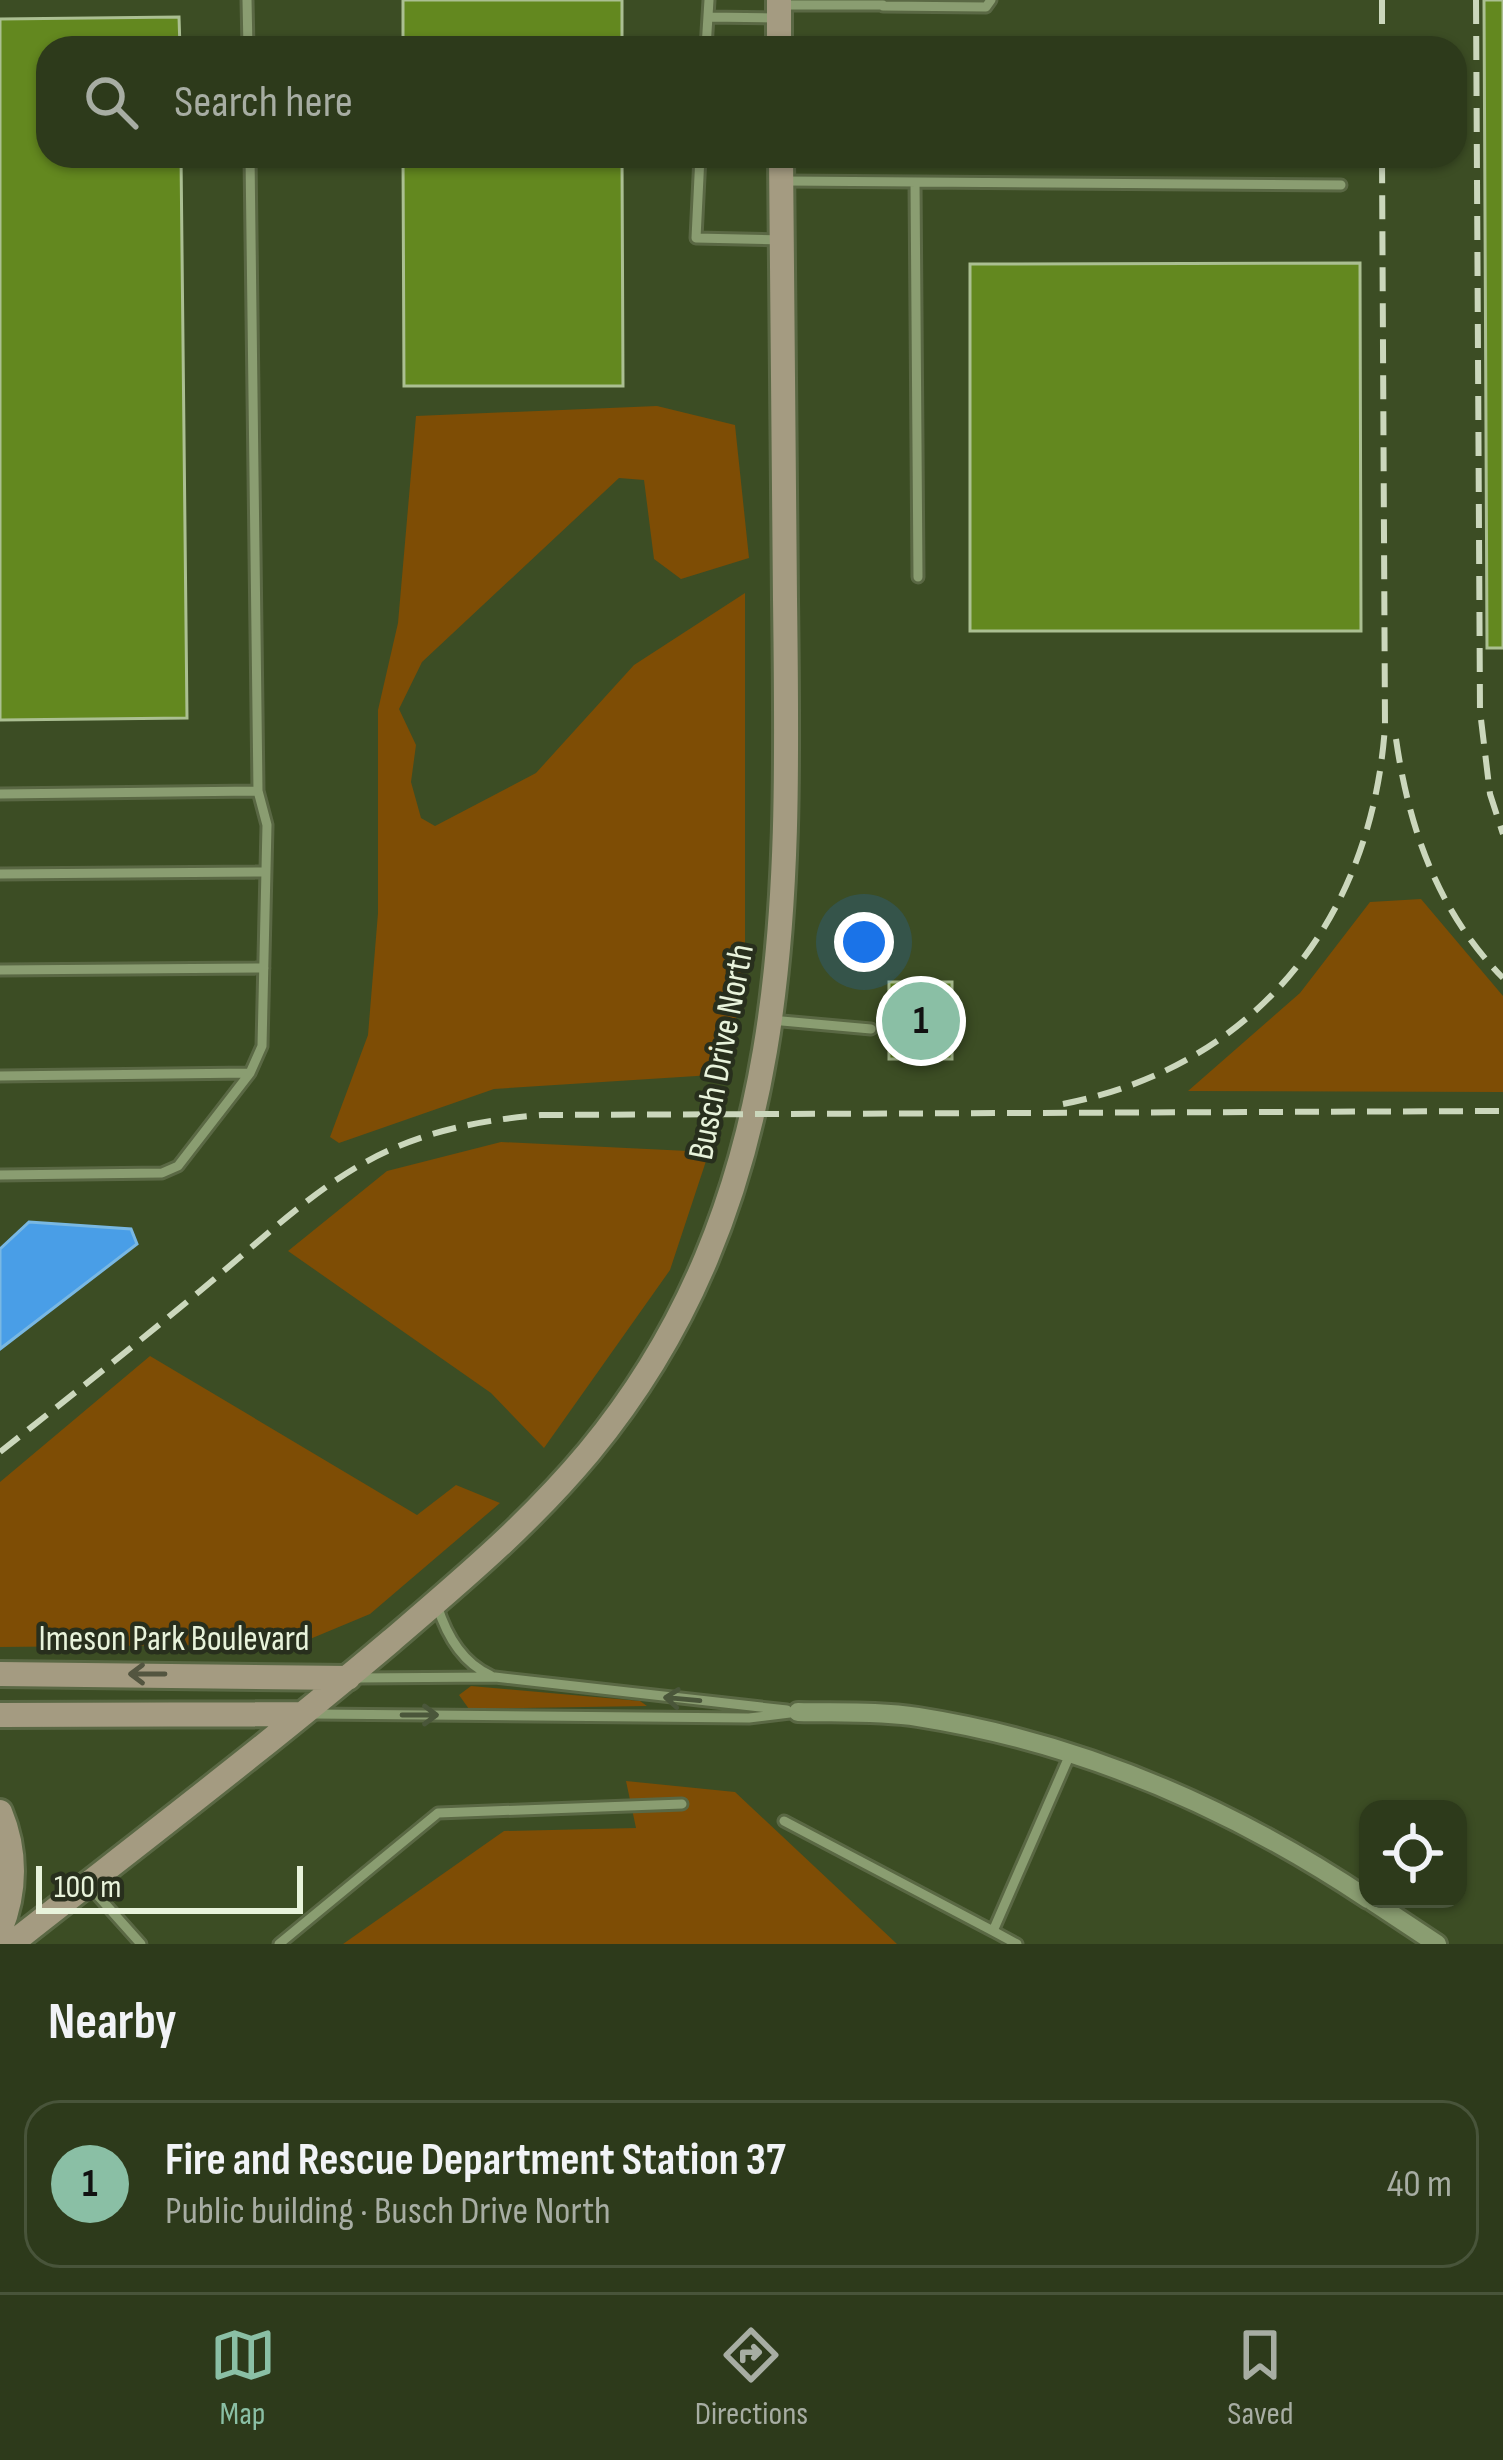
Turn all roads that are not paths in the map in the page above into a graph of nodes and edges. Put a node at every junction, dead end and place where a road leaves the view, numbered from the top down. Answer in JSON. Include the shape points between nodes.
{"nodes":[{"id":1,"x":248,"y":0,"type":"edge"},
{"id":2,"x":709,"y":0,"type":"edge"},
{"id":3,"x":991,"y":0,"type":"edge"},
{"id":4,"x":883,"y":3,"type":"edge"},
{"id":5,"x":779,"y":8,"type":"edge"},
{"id":6,"x":708,"y":17,"type":"junction"},
{"id":7,"x":248,"y":36,"type":"edge"},
{"id":8,"x":707,"y":36,"type":"edge"},
{"id":9,"x":250,"y":168,"type":"edge"},
{"id":10,"x":699,"y":168,"type":"edge"},
{"id":11,"x":781,"y":168,"type":"edge"},
{"id":12,"x":915,"y":182,"type":"junction"},
{"id":13,"x":1341,"y":185,"type":"dead end"},
{"id":14,"x":781,"y":240,"type":"junction"},
{"id":15,"x":918,"y":577,"type":"dead end"},
{"id":16,"x":258,"y":791,"type":"junction"},
{"id":17,"x":0,"y":794,"type":"edge"},
{"id":18,"x":266,"y":872,"type":"junction"},
{"id":19,"x":0,"y":874,"type":"edge"},
{"id":20,"x":264,"y":968,"type":"junction"},
{"id":21,"x":0,"y":970,"type":"edge"},
{"id":22,"x":771,"y":1020,"type":"junction"},
{"id":23,"x":871,"y":1029,"type":"dead end"},
{"id":24,"x":250,"y":1073,"type":"junction"},
{"id":25,"x":0,"y":1076,"type":"edge"},
{"id":26,"x":0,"y":1175,"type":"edge"},
{"id":27,"x":437,"y":1603,"type":"junction"},
{"id":28,"x":0,"y":1674,"type":"edge"},
{"id":29,"x":494,"y":1677,"type":"junction"},
{"id":30,"x":348,"y":1678,"type":"junction"},
{"id":31,"x":798,"y":1712,"type":"junction"},
{"id":32,"x":303,"y":1714,"type":"junction"},
{"id":33,"x":0,"y":1715,"type":"edge"},
{"id":34,"x":1071,"y":1752,"type":"junction"},
{"id":35,"x":682,"y":1804,"type":"dead end"},
{"id":36,"x":0,"y":1812,"type":"edge"},
{"id":37,"x":784,"y":1820,"type":"dead end"},
{"id":38,"x":87,"y":1884,"type":"junction"},
{"id":39,"x":1359,"y":1894,"type":"edge"},
{"id":40,"x":1382,"y":1908,"type":"edge"},
{"id":41,"x":0,"y":1930,"type":"edge"},
{"id":42,"x":993,"y":1931,"type":"junction"},
{"id":43,"x":11,"y":1944,"type":"edge"},
{"id":44,"x":141,"y":1944,"type":"edge"},
{"id":45,"x":280,"y":1944,"type":"edge"},
{"id":46,"x":1017,"y":1944,"type":"edge"},
{"id":47,"x":1437,"y":1944,"type":"edge"}],
"edges":[{"from":1,"to":7,"type":"lane"},
{"from":2,"to":6,"type":"lane"},
{"from":3,"to":4,"type":"lane","via":[[986,7]]},
{"from":4,"to":5,"type":"lane"},
{"from":5,"to":6,"type":"lane"},
{"from":6,"to":8,"type":"lane"},
{"from":9,"to":16,"type":"lane"},
{"from":10,"to":14,"type":"lane","via":[[696,238]]},
{"from":11,"to":12,"type":"lane"},
{"from":11,"to":14,"type":"street","name":"Busch Drive North"},
{"from":12,"to":13,"type":"lane"},
{"from":12,"to":15,"type":"lane"},
{"from":14,"to":22,"type":"street","name":"Busch Drive North","via":[[788,853]]},
{"from":16,"to":17,"type":"lane"},
{"from":16,"to":18,"type":"lane"},
{"from":18,"to":19,"type":"lane"},
{"from":18,"to":20,"type":"lane"},
{"from":20,"to":21,"type":"lane"},
{"from":20,"to":24,"type":"lane","via":[[262,1046]]},
{"from":22,"to":23,"type":"lane"},
{"from":22,"to":27,"type":"street","name":"Busch Drive North","via":[[736,1175],[660,1346],[591,1450],[513,1538]]},
{"from":24,"to":25,"type":"lane"},
{"from":24,"to":26,"type":"lane","via":[[178,1166],[161,1174]]},
{"from":27,"to":29,"type":"lane","via":[[459,1650]]},
{"from":27,"to":30,"type":"street","name":"Busch Drive North"},
{"from":30,"to":28,"type":"street","name":"Imeson Park Boulevard","one_way":true},
{"from":29,"to":30,"type":"lane"},
{"from":31,"to":29,"type":"lane","one_way":true},
{"from":30,"to":32,"type":"street","name":"Busch Drive North"},
{"from":32,"to":31,"type":"lane","one_way":true},
{"from":31,"to":34,"type":"street","via":[[914,1716]]},
{"from":32,"to":33,"type":"street","name":"Imeson Park Boulevard"},
{"from":32,"to":38,"type":"street","name":"Busch Drive North"},
{"from":34,"to":39,"type":"street","via":[[1224,1813]]},
{"from":34,"to":42,"type":"lane"},
{"from":35,"to":45,"type":"lane","via":[[438,1813]]},
{"from":36,"to":41,"type":"street","via":[[13,1865]]},
{"from":37,"to":42,"type":"lane"},
{"from":38,"to":43,"type":"street","name":"Busch Drive North"},
{"from":38,"to":44,"type":"lane"},
{"from":40,"to":47,"type":"street"},
{"from":42,"to":46,"type":"lane"}]}
